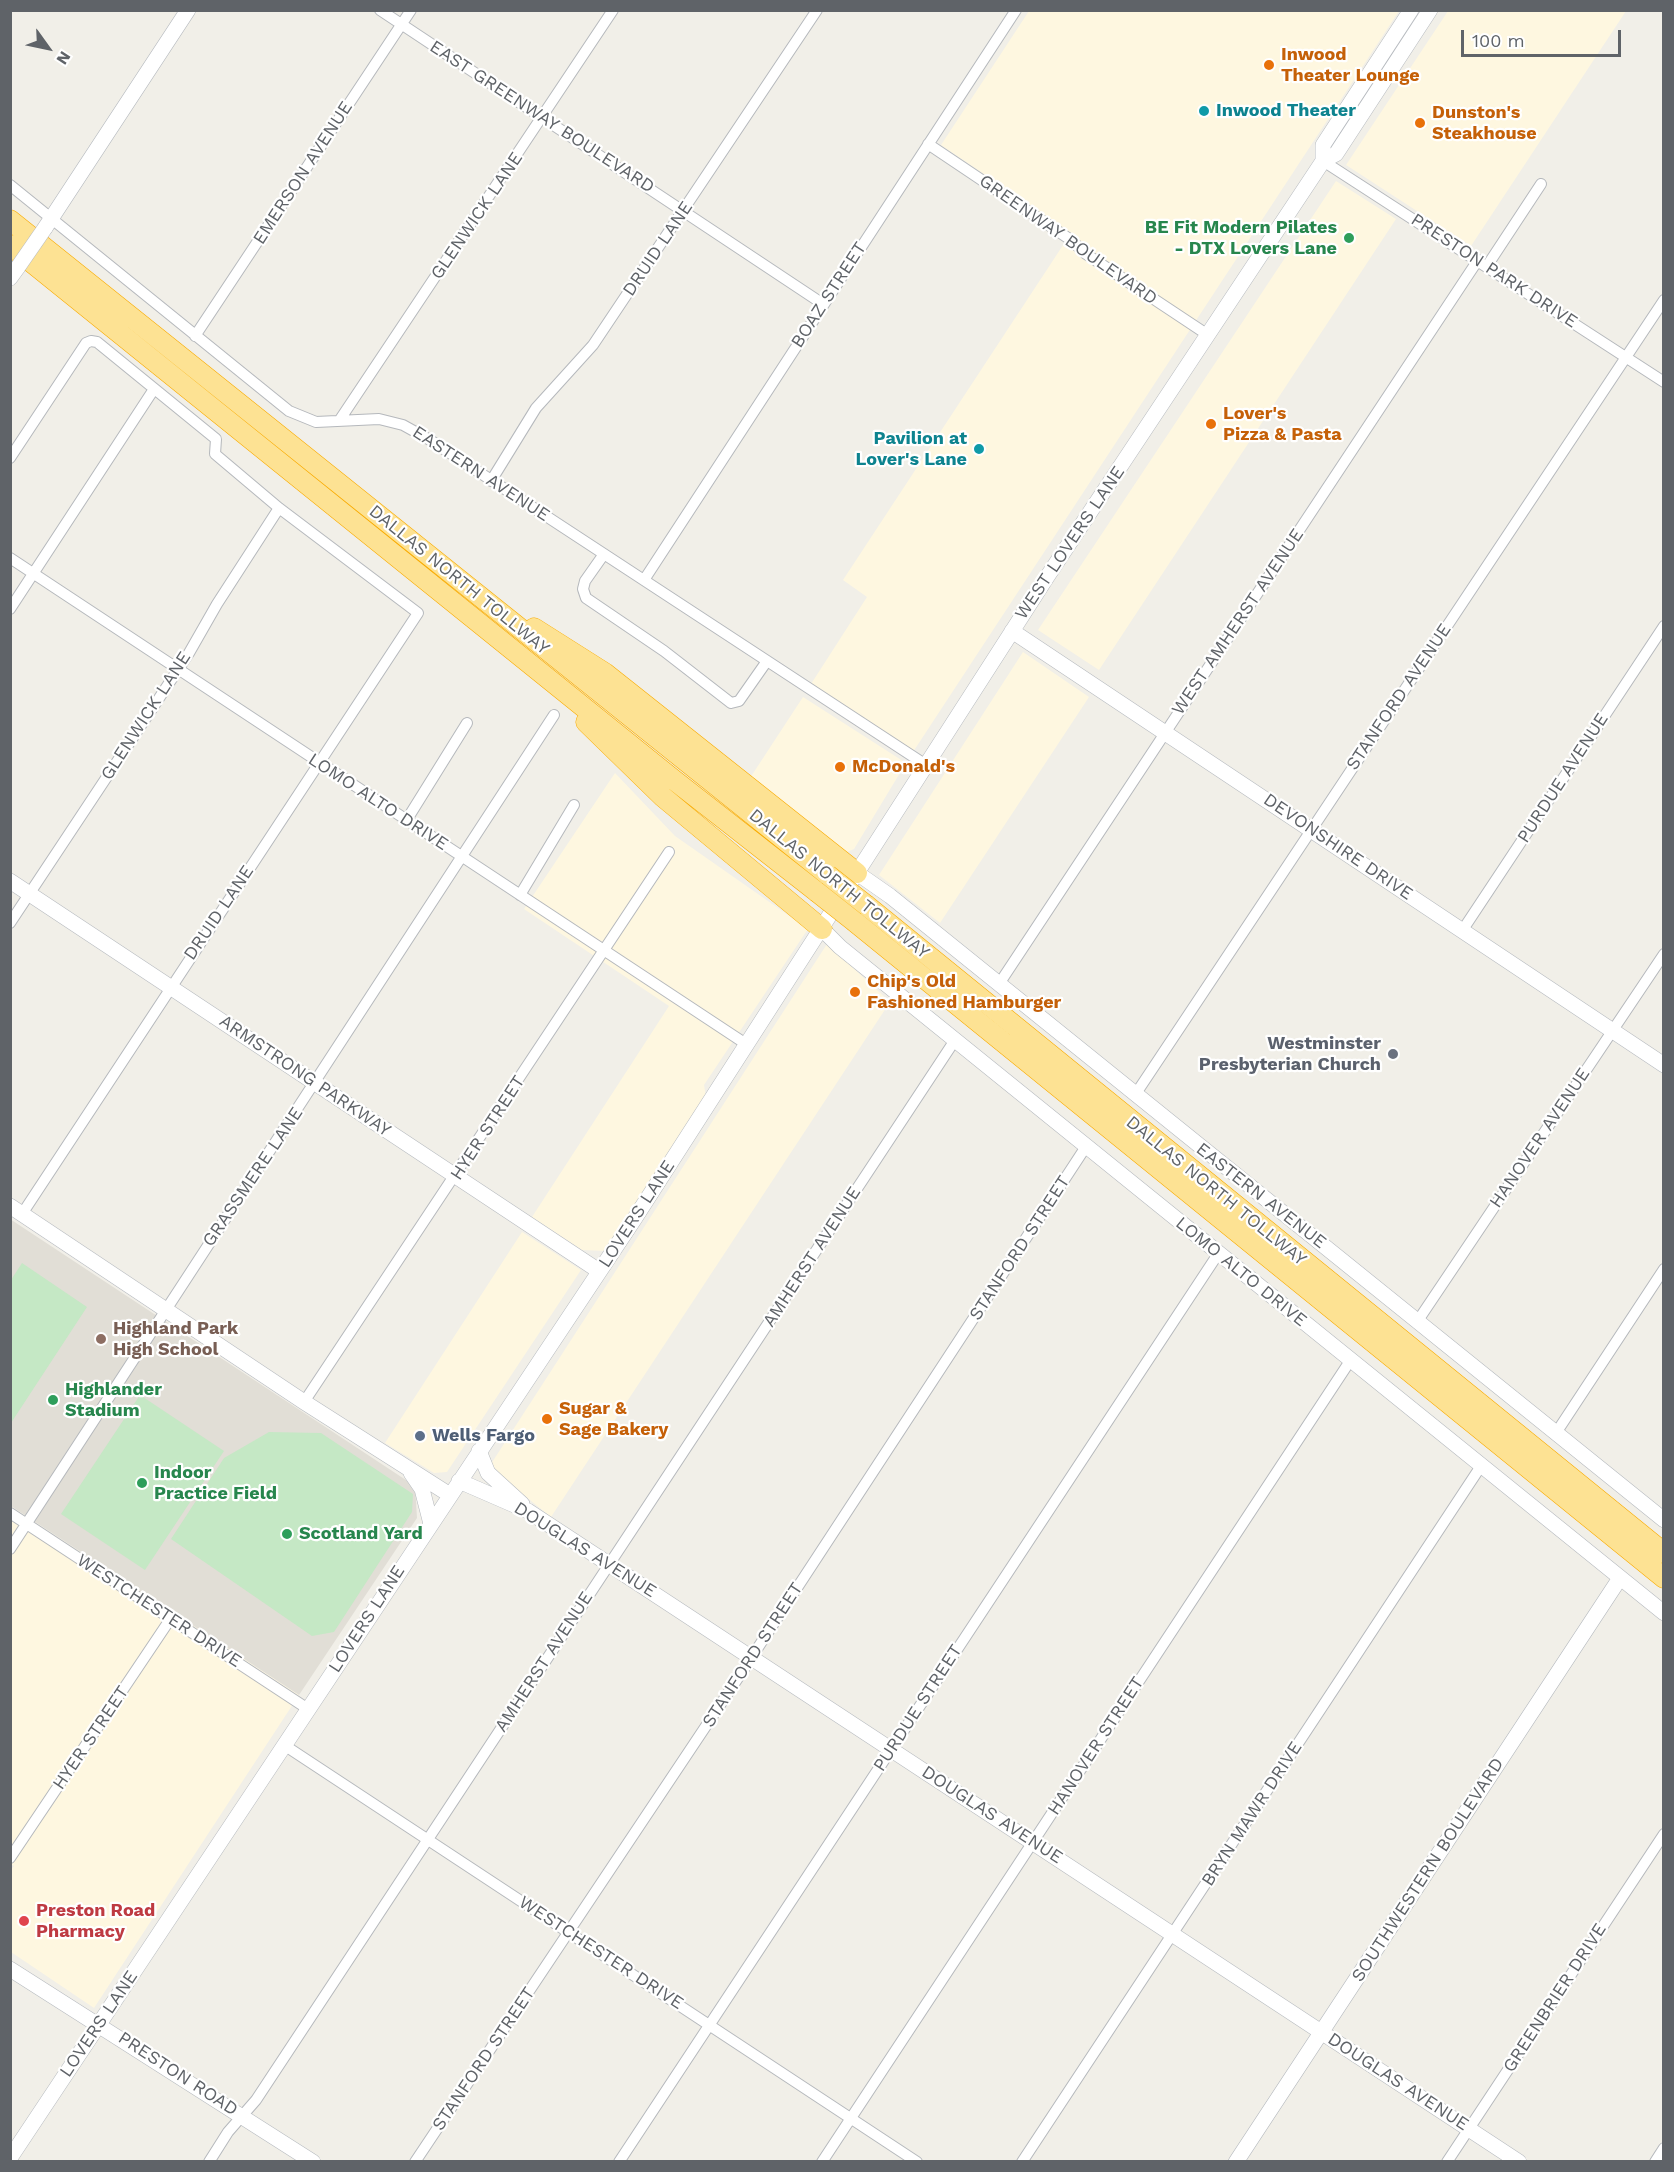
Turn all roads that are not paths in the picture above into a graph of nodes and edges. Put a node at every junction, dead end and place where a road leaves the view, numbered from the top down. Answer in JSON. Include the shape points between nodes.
{"nodes":[{"id":1,"x":188,"y":10,"type":"edge"},
{"id":2,"x":380,"y":10,"type":"edge"},
{"id":3,"x":411,"y":10,"type":"edge"},
{"id":4,"x":613,"y":10,"type":"edge"},
{"id":5,"x":817,"y":10,"type":"edge"},
{"id":6,"x":1016,"y":10,"type":"edge"},
{"id":7,"x":1410,"y":13,"type":"edge"},
{"id":8,"x":1428,"y":13,"type":"edge"},
{"id":9,"x":401,"y":25,"type":"junction"},
{"id":10,"x":543,"y":117,"type":"junction"},
{"id":11,"x":928,"y":144,"type":"junction"},
{"id":12,"x":1323,"y":161,"type":"junction"},
{"id":13,"x":1540,"y":184,"type":"dead end"},
{"id":14,"x":10,"y":185,"type":"edge"},
{"id":15,"x":683,"y":211,"type":"junction"},
{"id":16,"x":10,"y":220,"type":"edge"},
{"id":17,"x":48,"y":223,"type":"junction"},
{"id":18,"x":10,"y":245,"type":"edge"},
{"id":19,"x":1482,"y":263,"type":"junction"},
{"id":20,"x":14,"y":273,"type":"edge"},
{"id":21,"x":1664,"y":300,"type":"edge"},
{"id":22,"x":823,"y":304,"type":"junction"},
{"id":23,"x":1209,"y":335,"type":"junction"},
{"id":24,"x":195,"y":336,"type":"junction"},
{"id":25,"x":1625,"y":357,"type":"junction"},
{"id":26,"x":1664,"y":382,"type":"edge"},
{"id":27,"x":154,"y":389,"type":"junction"},
{"id":28,"x":339,"y":421,"type":"junction"},
{"id":29,"x":10,"y":458,"type":"edge"},
{"id":30,"x":491,"y":480,"type":"junction"},
{"id":31,"x":279,"y":508,"type":"junction"},
{"id":32,"x":604,"y":554,"type":"junction"},
{"id":33,"x":10,"y":558,"type":"edge"},
{"id":34,"x":33,"y":574,"type":"junction"},
{"id":35,"x":644,"y":580,"type":"junction"},
{"id":36,"x":10,"y":609,"type":"edge"},
{"id":37,"x":500,"y":612,"type":"junction"},
{"id":38,"x":1664,"y":626,"type":"edge"},
{"id":39,"x":1012,"y":631,"type":"junction"},
{"id":40,"x":767,"y":661,"type":"junction"},
{"id":41,"x":178,"y":669,"type":"junction"},
{"id":42,"x":562,"y":689,"type":"junction"},
{"id":43,"x":555,"y":715,"type":"dead end"},
{"id":44,"x":467,"y":723,"type":"dead end"},
{"id":45,"x":1165,"y":731,"type":"junction"},
{"id":46,"x":319,"y":764,"type":"junction"},
{"id":47,"x":926,"y":765,"type":"junction"},
{"id":48,"x":574,"y":805,"type":"dead end"},
{"id":49,"x":406,"y":821,"type":"junction"},
{"id":50,"x":1312,"y":828,"type":"junction"},
{"id":51,"x":669,"y":852,"type":"dead end"},
{"id":52,"x":462,"y":857,"type":"junction"},
{"id":53,"x":857,"y":873,"type":"junction"},
{"id":54,"x":10,"y":881,"type":"edge"},
{"id":55,"x":30,"y":894,"type":"junction"},
{"id":56,"x":520,"y":895,"type":"junction"},
{"id":57,"x":10,"y":922,"type":"edge"},
{"id":58,"x":822,"y":929,"type":"junction"},
{"id":59,"x":1462,"y":931,"type":"junction"},
{"id":60,"x":604,"y":950,"type":"junction"},
{"id":61,"x":1664,"y":954,"type":"edge"},
{"id":62,"x":999,"y":984,"type":"junction"},
{"id":63,"x":170,"y":987,"type":"junction"},
{"id":64,"x":1612,"y":1031,"type":"junction"},
{"id":65,"x":956,"y":1040,"type":"junction"},
{"id":66,"x":746,"y":1044,"type":"junction"},
{"id":67,"x":1664,"y":1065,"type":"edge"},
{"id":68,"x":315,"y":1083,"type":"junction"},
{"id":69,"x":1135,"y":1095,"type":"junction"},
{"id":70,"x":1087,"y":1145,"type":"junction"},
{"id":71,"x":457,"y":1176,"type":"junction"},
{"id":72,"x":16,"y":1210,"type":"edge"},
{"id":73,"x":1218,"y":1254,"type":"junction"},
{"id":74,"x":1664,"y":1269,"type":"edge"},
{"id":75,"x":599,"y":1271,"type":"junction"},
{"id":76,"x":165,"y":1309,"type":"junction"},
{"id":77,"x":1417,"y":1322,"type":"junction"},
{"id":78,"x":1350,"y":1361,"type":"junction"},
{"id":79,"x":304,"y":1402,"type":"junction"},
{"id":80,"x":1556,"y":1432,"type":"junction"},
{"id":81,"x":479,"y":1451,"type":"junction"},
{"id":82,"x":1481,"y":1466,"type":"junction"},
{"id":83,"x":408,"y":1468,"type":"junction"},
{"id":84,"x":459,"y":1481,"type":"junction"},
{"id":85,"x":450,"y":1495,"type":"junction"},
{"id":86,"x":528,"y":1511,"type":"junction"},
{"id":87,"x":10,"y":1513,"type":"edge"},
{"id":88,"x":1664,"y":1520,"type":"edge"},
{"id":89,"x":27,"y":1523,"type":"junction"},
{"id":90,"x":431,"y":1524,"type":"junction"},
{"id":91,"x":10,"y":1549,"type":"edge"},
{"id":92,"x":1664,"y":1553,"type":"edge"},
{"id":93,"x":609,"y":1563,"type":"junction"},
{"id":94,"x":1620,"y":1578,"type":"junction"},
{"id":95,"x":1664,"y":1578,"type":"edge"},
{"id":96,"x":1664,"y":1613,"type":"edge"},
{"id":97,"x":171,"y":1618,"type":"junction"},
{"id":98,"x":751,"y":1658,"type":"junction"},
{"id":99,"x":308,"y":1709,"type":"junction"},
{"id":100,"x":284,"y":1745,"type":"junction"},
{"id":101,"x":891,"y":1749,"type":"junction"},
{"id":102,"x":1664,"y":1833,"type":"edge"},
{"id":103,"x":428,"y":1838,"type":"junction"},
{"id":104,"x":1033,"y":1841,"type":"junction"},
{"id":105,"x":10,"y":1858,"type":"edge"},
{"id":106,"x":568,"y":1932,"type":"junction"},
{"id":107,"x":1173,"y":1934,"type":"junction"},
{"id":108,"x":10,"y":1969,"type":"edge"},
{"id":109,"x":99,"y":2024,"type":"junction"},
{"id":110,"x":709,"y":2025,"type":"junction"},
{"id":111,"x":1322,"y":2032,"type":"junction"},
{"id":112,"x":242,"y":2116,"type":"junction"},
{"id":113,"x":851,"y":2118,"type":"junction"},
{"id":114,"x":1469,"y":2128,"type":"junction"},
{"id":115,"x":1664,"y":2148,"type":"edge"},
{"id":116,"x":10,"y":2158,"type":"edge"},
{"id":117,"x":209,"y":2162,"type":"edge"},
{"id":118,"x":313,"y":2162,"type":"edge"},
{"id":119,"x":415,"y":2162,"type":"edge"},
{"id":120,"x":618,"y":2162,"type":"edge"},
{"id":121,"x":822,"y":2162,"type":"edge"},
{"id":122,"x":917,"y":2162,"type":"edge"},
{"id":123,"x":1022,"y":2162,"type":"edge"},
{"id":124,"x":1236,"y":2162,"type":"edge"},
{"id":125,"x":1447,"y":2162,"type":"edge"},
{"id":126,"x":1519,"y":2162,"type":"edge"},
{"id":127,"x":1655,"y":2162,"type":"edge"}],
"edges":[{"from":1,"to":17,"type":"street"},
{"from":2,"to":9,"type":"street","name":"EAST GREENWAY BOULEVARD"},
{"from":3,"to":9,"type":"street","name":"EMERSON AVENUE"},
{"from":4,"to":10,"type":"street","name":"GLENWICK LANE"},
{"from":5,"to":15,"type":"street","name":"DRUID LANE"},
{"from":6,"to":11,"type":"street","name":"BOAZ STREET"},
{"from":7,"to":8,"type":"street"},
{"from":7,"to":12,"type":"street","name":"WEST LOVERS LANE","via":[[1323,145]]},
{"from":8,"to":12,"type":"street","name":"WEST LOVERS LANE","via":[[1336,154]]},
{"from":9,"to":10,"type":"street","name":"EAST GREENWAY BOULEVARD"},
{"from":9,"to":24,"type":"street","name":"EMERSON AVENUE"},
{"from":10,"to":15,"type":"street","name":"EAST GREENWAY BOULEVARD"},
{"from":10,"to":28,"type":"street","name":"GLENWICK LANE"},
{"from":11,"to":22,"type":"street","name":"BOAZ STREET"},
{"from":11,"to":23,"type":"street","name":"GREENWAY BOULEVARD"},
{"from":12,"to":19,"type":"street","name":"PRESTON PARK DRIVE"},
{"from":12,"to":23,"type":"street","name":"WEST LOVERS LANE"},
{"from":13,"to":19,"type":"street","name":"WEST AMHERST AVENUE"},
{"from":14,"to":17,"type":"street","name":"EASTERN AVENUE"},
{"from":15,"to":22,"type":"street","name":"EAST GREENWAY BOULEVARD"},
{"from":15,"to":30,"type":"street","name":"DRUID LANE","via":[[592,345],[536,408]]},
{"from":16,"to":37,"type":"highway","name":"DALLAS NORTH TOLLWAY"},
{"from":17,"to":20,"type":"street","bridge":true},
{"from":17,"to":24,"type":"street","name":"EASTERN AVENUE"},
{"from":18,"to":42,"type":"highway","name":"DALLAS NORTH TOLLWAY"},
{"from":19,"to":25,"type":"street","name":"PRESTON PARK DRIVE"},
{"from":19,"to":45,"type":"street","name":"WEST AMHERST AVENUE"},
{"from":21,"to":25,"type":"street","name":"STANFORD AVENUE"},
{"from":22,"to":35,"type":"street","name":"BOAZ STREET"},
{"from":23,"to":39,"type":"street","name":"WEST LOVERS LANE"},
{"from":24,"to":28,"type":"street","name":"EASTERN AVENUE","via":[[289,411],[316,422]]},
{"from":25,"to":26,"type":"street","name":"PRESTON PARK DRIVE"},
{"from":25,"to":50,"type":"street","name":"STANFORD AVENUE"},
{"from":27,"to":29,"type":"street","via":[[97,342],[86,343]]},
{"from":27,"to":31,"type":"street","via":[[216,439],[215,454]]},
{"from":27,"to":34,"type":"street"},
{"from":28,"to":30,"type":"street","name":"EASTERN AVENUE","via":[[393,421]]},
{"from":30,"to":32,"type":"street","name":"EASTERN AVENUE"},
{"from":31,"to":41,"type":"street","name":"GLENWICK LANE"},
{"from":31,"to":46,"type":"street","name":"DRUID LANE","via":[[418,613]]},
{"from":32,"to":35,"type":"street","name":"EASTERN AVENUE"},
{"from":32,"to":40,"type":"street","via":[[585,581],[586,598],[731,703],[739,702]]},
{"from":33,"to":34,"type":"street","name":"LOMO ALTO DRIVE"},
{"from":34,"to":36,"type":"street"},
{"from":34,"to":41,"type":"street","name":"LOMO ALTO DRIVE"},
{"from":35,"to":40,"type":"street","name":"EASTERN AVENUE"},
{"from":37,"to":53,"type":"highway","via":[[545,633],[605,673]]},
{"from":37,"to":92,"type":"highway","name":"DALLAS NORTH TOLLWAY","bridge":true},
{"from":38,"to":59,"type":"street","name":"PURDUE AVENUE"},
{"from":39,"to":45,"type":"street","name":"DEVONSHIRE DRIVE"},
{"from":39,"to":47,"type":"street","name":"WEST LOVERS LANE"},
{"from":40,"to":47,"type":"street","name":"EASTERN AVENUE"},
{"from":41,"to":46,"type":"street","name":"LOMO ALTO DRIVE"},
{"from":41,"to":55,"type":"street","name":"GLENWICK LANE"},
{"from":42,"to":58,"type":"highway","via":[[590,728],[663,796]]},
{"from":42,"to":95,"type":"highway","name":"DALLAS NORTH TOLLWAY","bridge":true},
{"from":43,"to":52,"type":"street","name":"GRASSMERE LANE"},
{"from":44,"to":49,"type":"street"},
{"from":45,"to":50,"type":"street","name":"DEVONSHIRE DRIVE"},
{"from":45,"to":62,"type":"street","name":"WEST AMHERST AVENUE"},
{"from":46,"to":49,"type":"street","name":"LOMO ALTO DRIVE"},
{"from":46,"to":63,"type":"street","name":"DRUID LANE"},
{"from":47,"to":53,"type":"street","name":"WEST LOVERS LANE"},
{"from":48,"to":56,"type":"street"},
{"from":49,"to":52,"type":"street","name":"LOMO ALTO DRIVE"},
{"from":50,"to":59,"type":"street","name":"DEVONSHIRE DRIVE"},
{"from":50,"to":69,"type":"street","name":"STANFORD AVENUE"},
{"from":51,"to":60,"type":"street","name":"HYER STREET"},
{"from":52,"to":56,"type":"street","name":"LOMO ALTO DRIVE"},
{"from":52,"to":68,"type":"street","name":"GRASSMERE LANE"},
{"from":53,"to":58,"type":"street","name":"WEST LOVERS LANE"},
{"from":53,"to":62,"type":"street","name":"EASTERN AVENUE"},
{"from":54,"to":55,"type":"street","name":"ARMSTRONG PARKWAY"},
{"from":55,"to":57,"type":"street","name":"GLENWICK LANE"},
{"from":55,"to":63,"type":"street","name":"ARMSTRONG PARKWAY"},
{"from":56,"to":60,"type":"street","name":"LOMO ALTO DRIVE"},
{"from":58,"to":65,"type":"street","name":"LOMO ALTO DRIVE"},
{"from":58,"to":66,"type":"street","name":"LOVERS LANE"},
{"from":59,"to":64,"type":"street","name":"DEVONSHIRE DRIVE"},
{"from":60,"to":66,"type":"street","name":"LOMO ALTO DRIVE"},
{"from":60,"to":71,"type":"street","name":"HYER STREET"},
{"from":61,"to":64,"type":"street","name":"HANOVER AVENUE"},
{"from":62,"to":69,"type":"street","name":"EASTERN AVENUE"},
{"from":63,"to":68,"type":"street","name":"ARMSTRONG PARKWAY"},
{"from":63,"to":72,"type":"street","name":"DRUID LANE"},
{"from":64,"to":67,"type":"street","name":"DEVONSHIRE DRIVE"},
{"from":64,"to":77,"type":"street","name":"HANOVER AVENUE"},
{"from":65,"to":70,"type":"street","name":"LOMO ALTO DRIVE"},
{"from":65,"to":93,"type":"street","name":"AMHERST AVENUE"},
{"from":66,"to":75,"type":"street","name":"LOVERS LANE"},
{"from":68,"to":71,"type":"street","name":"ARMSTRONG PARKWAY"},
{"from":68,"to":76,"type":"street","name":"GRASSMERE LANE"},
{"from":69,"to":77,"type":"street","name":"EASTERN AVENUE"},
{"from":70,"to":73,"type":"street","name":"LOMO ALTO DRIVE"},
{"from":70,"to":98,"type":"street","name":"STANFORD STREET"},
{"from":71,"to":75,"type":"street","name":"ARMSTRONG PARKWAY"},
{"from":71,"to":79,"type":"street","name":"HYER STREET"},
{"from":72,"to":76,"type":"street"},
{"from":73,"to":78,"type":"street","name":"LOMO ALTO DRIVE"},
{"from":73,"to":101,"type":"street","name":"PURDUE STREET"},
{"from":74,"to":80,"type":"street"},
{"from":75,"to":81,"type":"street","name":"LOVERS LANE"},
{"from":76,"to":79,"type":"street"},
{"from":76,"to":89,"type":"street","name":"GRASSMERE LANE"},
{"from":77,"to":80,"type":"street","name":"EASTERN AVENUE"},
{"from":78,"to":82,"type":"street","name":"LOMO ALTO DRIVE"},
{"from":78,"to":104,"type":"street","name":"HANOVER STREET"},
{"from":79,"to":83,"type":"street"},
{"from":80,"to":88,"type":"street","name":"EASTERN AVENUE"},
{"from":81,"to":84,"type":"street","name":"LOVERS LANE"},
{"from":81,"to":86,"type":"street","via":[[488,1473]]},
{"from":82,"to":94,"type":"street","name":"LOMO ALTO DRIVE"},
{"from":82,"to":107,"type":"street","name":"BRYN MAWR DRIVE"},
{"from":83,"to":85,"type":"street"},
{"from":83,"to":90,"type":"street","via":[[422,1489]]},
{"from":84,"to":85,"type":"street","name":"LOVERS LANE"},
{"from":84,"to":86,"type":"street","name":"DOUGLAS AVENUE"},
{"from":85,"to":90,"type":"street","name":"LOVERS LANE"},
{"from":86,"to":93,"type":"street","name":"DOUGLAS AVENUE"},
{"from":87,"to":89,"type":"street","name":"WESTCHESTER DRIVE"},
{"from":89,"to":91,"type":"street","name":"GRASSMERE LANE"},
{"from":89,"to":97,"type":"street","name":"WESTCHESTER DRIVE"},
{"from":90,"to":99,"type":"street","name":"LOVERS LANE"},
{"from":93,"to":98,"type":"street","name":"DOUGLAS AVENUE"},
{"from":93,"to":103,"type":"street","name":"AMHERST AVENUE"},
{"from":94,"to":96,"type":"street","name":"LOMO ALTO DRIVE"},
{"from":94,"to":111,"type":"street","name":"SOUTHWESTERN BOULEVARD"},
{"from":97,"to":99,"type":"street","name":"WESTCHESTER DRIVE"},
{"from":97,"to":105,"type":"street","name":"HYER STREET"},
{"from":98,"to":101,"type":"street","name":"DOUGLAS AVENUE"},
{"from":98,"to":106,"type":"street","name":"STANFORD STREET"},
{"from":99,"to":100,"type":"street","name":"LOVERS LANE"},
{"from":100,"to":103,"type":"street","name":"WESTCHESTER DRIVE"},
{"from":100,"to":109,"type":"street","name":"LOVERS LANE"},
{"from":101,"to":104,"type":"street","name":"DOUGLAS AVENUE"},
{"from":101,"to":110,"type":"street","name":"PURDUE STREET"},
{"from":102,"to":114,"type":"street","name":"GREENBRIER DRIVE"},
{"from":103,"to":106,"type":"street","name":"WESTCHESTER DRIVE"},
{"from":103,"to":112,"type":"street","name":"AMHERST AVENUE"},
{"from":104,"to":107,"type":"street","name":"DOUGLAS AVENUE"},
{"from":104,"to":113,"type":"street","name":"HANOVER STREET"},
{"from":106,"to":110,"type":"street","name":"WESTCHESTER DRIVE"},
{"from":106,"to":119,"type":"street","name":"STANFORD STREET"},
{"from":107,"to":111,"type":"street","name":"DOUGLAS AVENUE"},
{"from":107,"to":123,"type":"street","name":"BRYN MAWR DRIVE"},
{"from":108,"to":109,"type":"street","name":"PRESTON ROAD"},
{"from":109,"to":112,"type":"street","name":"PRESTON ROAD"},
{"from":109,"to":116,"type":"street","name":"LOVERS LANE"},
{"from":110,"to":113,"type":"street","name":"WESTCHESTER DRIVE"},
{"from":110,"to":120,"type":"street","name":"PURDUE STREET"},
{"from":111,"to":114,"type":"street","name":"DOUGLAS AVENUE"},
{"from":111,"to":124,"type":"street","name":"SOUTHWESTERN BOULEVARD"},
{"from":112,"to":117,"type":"street","name":"AMHERST AVENUE"},
{"from":112,"to":118,"type":"street","name":"PRESTON ROAD"},
{"from":113,"to":121,"type":"street","name":"HANOVER STREET"},
{"from":113,"to":122,"type":"street","name":"WESTCHESTER DRIVE"},
{"from":114,"to":125,"type":"street","name":"GREENBRIER DRIVE"},
{"from":114,"to":126,"type":"street","name":"DOUGLAS AVENUE"},
{"from":115,"to":127,"type":"street"}]}
